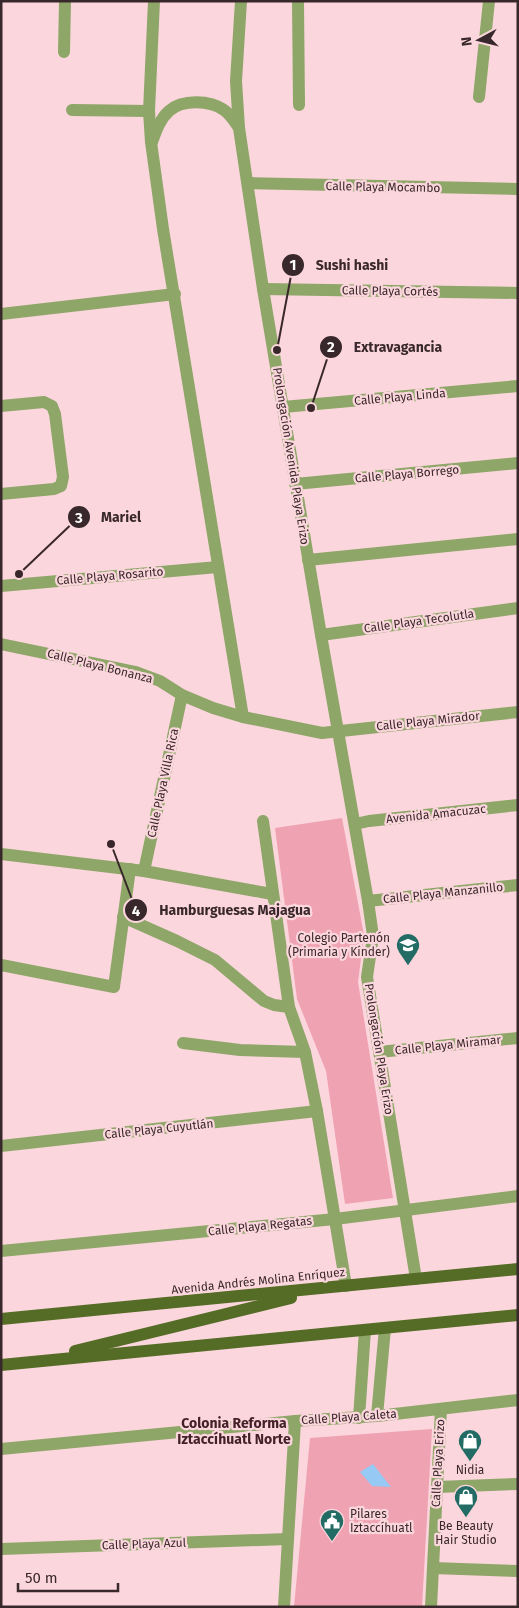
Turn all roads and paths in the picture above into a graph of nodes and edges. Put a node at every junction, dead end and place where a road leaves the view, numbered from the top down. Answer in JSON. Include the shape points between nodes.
{"nodes":[{"id":1,"x":65,"y":1,"type":"edge"},
{"id":2,"x":154,"y":1,"type":"edge"},
{"id":3,"x":241,"y":1,"type":"edge"},
{"id":4,"x":298,"y":1,"type":"edge"},
{"id":5,"x":489,"y":1,"type":"edge"},
{"id":6,"x":64,"y":52,"type":"dead end"},
{"id":7,"x":479,"y":97,"type":"dead end"},
{"id":8,"x":299,"y":105,"type":"dead end"},
{"id":9,"x":72,"y":110,"type":"dead end"},
{"id":10,"x":149,"y":111,"type":"junction"},
{"id":11,"x":239,"y":128,"type":"junction"},
{"id":12,"x":152,"y":142,"type":"junction"},
{"id":13,"x":248,"y":183,"type":"junction"},
{"id":14,"x":518,"y":189,"type":"edge"},
{"id":15,"x":263,"y":289,"type":"junction"},
{"id":16,"x":518,"y":293,"type":"edge"},
{"id":17,"x":175,"y":294,"type":"junction"},
{"id":18,"x":1,"y":314,"type":"edge"},
{"id":19,"x":518,"y":386,"type":"edge"},
{"id":20,"x":1,"y":406,"type":"edge"},
{"id":21,"x":283,"y":407,"type":"junction"},
{"id":22,"x":518,"y":463,"type":"edge"},
{"id":23,"x":295,"y":484,"type":"junction"},
{"id":24,"x":1,"y":494,"type":"edge"},
{"id":25,"x":518,"y":539,"type":"edge"},
{"id":26,"x":308,"y":560,"type":"junction"},
{"id":27,"x":218,"y":567,"type":"junction"},
{"id":28,"x":1,"y":586,"type":"edge"},
{"id":29,"x":518,"y":608,"type":"edge"},
{"id":30,"x":321,"y":635,"type":"junction"},
{"id":31,"x":1,"y":644,"type":"edge"},
{"id":32,"x":182,"y":695,"type":"junction"},
{"id":33,"x":518,"y":712,"type":"edge"},
{"id":34,"x":243,"y":717,"type":"junction"},
{"id":35,"x":339,"y":731,"type":"junction"},
{"id":36,"x":518,"y":805,"type":"edge"},
{"id":37,"x":262,"y":821,"type":"dead end"},
{"id":38,"x":355,"y":824,"type":"junction"},
{"id":39,"x":1,"y":854,"type":"edge"},
{"id":40,"x":130,"y":869,"type":"junction"},
{"id":41,"x":144,"y":871,"type":"junction"},
{"id":42,"x":518,"y":885,"type":"edge"},
{"id":43,"x":272,"y":894,"type":"junction"},
{"id":44,"x":368,"y":901,"type":"junction"},
{"id":45,"x":123,"y":917,"type":"junction"},
{"id":46,"x":1,"y":965,"type":"edge"},
{"id":47,"x":289,"y":1007,"type":"junction"},
{"id":48,"x":518,"y":1038,"type":"edge"},
{"id":49,"x":183,"y":1043,"type":"dead end"},
{"id":50,"x":305,"y":1052,"type":"junction"},
{"id":51,"x":379,"y":1052,"type":"junction"},
{"id":52,"x":317,"y":1111,"type":"junction"},
{"id":53,"x":1,"y":1146,"type":"edge"},
{"id":54,"x":518,"y":1196,"type":"edge"},
{"id":55,"x":405,"y":1210,"type":"junction"},
{"id":56,"x":335,"y":1219,"type":"junction"},
{"id":57,"x":1,"y":1251,"type":"edge"},
{"id":58,"x":518,"y":1269,"type":"edge"},
{"id":59,"x":416,"y":1279,"type":"junction"},
{"id":60,"x":340,"y":1287,"type":"junction"},
{"id":61,"x":518,"y":1315,"type":"edge"},
{"id":62,"x":1,"y":1319,"type":"edge"},
{"id":63,"x":385,"y":1328,"type":"junction"},
{"id":64,"x":365,"y":1330,"type":"junction"},
{"id":65,"x":31,"y":1362,"type":"junction"},
{"id":66,"x":1,"y":1365,"type":"edge"},
{"id":67,"x":518,"y":1400,"type":"edge"},
{"id":68,"x":441,"y":1409,"type":"junction"},
{"id":69,"x":377,"y":1416,"type":"junction"},
{"id":70,"x":359,"y":1418,"type":"junction"},
{"id":71,"x":295,"y":1421,"type":"junction"},
{"id":72,"x":1,"y":1448,"type":"edge"},
{"id":73,"x":518,"y":1484,"type":"edge"},
{"id":74,"x":437,"y":1487,"type":"junction"},
{"id":75,"x":287,"y":1539,"type":"junction"},
{"id":76,"x":1,"y":1549,"type":"edge"},
{"id":77,"x":433,"y":1568,"type":"junction"},
{"id":78,"x":518,"y":1571,"type":"edge"},
{"id":79,"x":284,"y":1607,"type":"edge"},
{"id":80,"x":431,"y":1607,"type":"edge"}],
"edges":[{"from":1,"to":6,"type":"street"},
{"from":2,"to":10,"type":"street"},
{"from":3,"to":11,"type":"street","name":"Prolongación Avenida Playa Erizo","via":[[236,81]]},
{"from":4,"to":8,"type":"street"},
{"from":5,"to":7,"type":"street"},
{"from":9,"to":10,"type":"street"},
{"from":10,"to":12,"type":"street"},
{"from":11,"to":12,"type":"street","via":[[224,110],[209,103],[181,104],[169,110]]},
{"from":11,"to":13,"type":"street","name":"Prolongación Avenida Playa Erizo"},
{"from":12,"to":17,"type":"street"},
{"from":13,"to":14,"type":"street","name":"Calle Playa Mocambo"},
{"from":13,"to":15,"type":"street","name":"Prolongación Avenida Playa Erizo"},
{"from":15,"to":16,"type":"street","name":"Calle Playa Cortés"},
{"from":15,"to":21,"type":"street","name":"Prolongación Avenida Playa Erizo"},
{"from":17,"to":18,"type":"street"},
{"from":17,"to":27,"type":"street"},
{"from":19,"to":21,"type":"street","name":"Calle Playa Linda"},
{"from":20,"to":24,"type":"street","via":[[44,402],[52,406],[63,477],[62,486],[54,489]]},
{"from":21,"to":23,"type":"street","name":"Prolongación Avenida Playa Erizo"},
{"from":22,"to":23,"type":"street","name":"Calle Playa Borrego"},
{"from":23,"to":26,"type":"street","name":"Prolongación Avenida Playa Erizo"},
{"from":25,"to":26,"type":"street"},
{"from":26,"to":30,"type":"street","name":"Prolongación Avenida Playa Erizo"},
{"from":27,"to":28,"type":"street","name":"Calle Playa Rosarito"},
{"from":27,"to":34,"type":"street"},
{"from":29,"to":30,"type":"street","name":"Calle Playa Tecolutla"},
{"from":30,"to":35,"type":"street","name":"Prolongación Avenida Playa Erizo"},
{"from":31,"to":32,"type":"street","name":"Calle Playa Bonanza","via":[[136,672],[160,681]]},
{"from":32,"to":34,"type":"street","name":"Calle Playa Bonanza"},
{"from":32,"to":41,"type":"street","name":"Calle Playa Villa Rica"},
{"from":33,"to":35,"type":"street","name":"Calle Playa Mirador"},
{"from":34,"to":35,"type":"street","name":"Calle Playa Bonanza","via":[[322,733]]},
{"from":35,"to":38,"type":"street","name":"Prolongación Playa Erizo"},
{"from":36,"to":38,"type":"street","name":"Avenida Amacuzac"},
{"from":37,"to":43,"type":"street"},
{"from":38,"to":44,"type":"street","name":"Prolongación Playa Erizo"},
{"from":39,"to":40,"type":"street"},
{"from":40,"to":41,"type":"street"},
{"from":40,"to":45,"type":"street"},
{"from":41,"to":43,"type":"street"},
{"from":42,"to":44,"type":"street","name":"Calle Playa Manzanillo"},
{"from":43,"to":47,"type":"street"},
{"from":44,"to":51,"type":"street","name":"Prolongación Playa Erizo","via":[[373,936],[367,977]]},
{"from":45,"to":46,"type":"street","via":[[114,987]]},
{"from":45,"to":47,"type":"street","via":[[215,960],[264,1001]]},
{"from":47,"to":50,"type":"street"},
{"from":48,"to":51,"type":"street","name":"Calle Playa Miramar"},
{"from":49,"to":50,"type":"street","via":[[240,1050]]},
{"from":50,"to":52,"type":"street"},
{"from":51,"to":55,"type":"street","name":"Prolongación Playa Erizo"},
{"from":52,"to":53,"type":"street","name":"Calle Playa Cuyutlán"},
{"from":52,"to":56,"type":"street"},
{"from":54,"to":55,"type":"street","name":"Calle Playa Regatas"},
{"from":55,"to":56,"type":"street","name":"Calle Playa Regatas"},
{"from":55,"to":59,"type":"street","name":"Prolongación Playa Erizo"},
{"from":56,"to":57,"type":"street","name":"Calle Playa Regatas"},
{"from":56,"to":60,"type":"street"},
{"from":58,"to":59,"type":"main road","name":"Avenida Andrés Molina Enríquez"},
{"from":59,"to":60,"type":"main road","name":"Avenida Andrés Molina Enríquez"},
{"from":60,"to":62,"type":"main road","name":"Avenida Andrés Molina Enríquez"},
{"from":60,"to":65,"type":"main road"},
{"from":61,"to":63,"type":"main road"},
{"from":63,"to":64,"type":"main road"},
{"from":63,"to":69,"type":"street"},
{"from":64,"to":65,"type":"main road"},
{"from":64,"to":70,"type":"street"},
{"from":65,"to":66,"type":"main road"},
{"from":67,"to":68,"type":"street","name":"Calle Playa Caleta"},
{"from":68,"to":69,"type":"street","name":"Calle Playa Caleta"},
{"from":68,"to":74,"type":"street","name":"Calle Playa Erizo"},
{"from":69,"to":70,"type":"street","name":"Calle Playa Caleta"},
{"from":70,"to":71,"type":"street","name":"Calle Playa Caleta"},
{"from":71,"to":72,"type":"street","name":"Calle Playa Caleta"},
{"from":71,"to":75,"type":"street"},
{"from":73,"to":74,"type":"street"},
{"from":74,"to":77,"type":"street","name":"Calle Playa Erizo"},
{"from":75,"to":76,"type":"street","name":"Calle Playa Azul"},
{"from":75,"to":79,"type":"street"},
{"from":77,"to":78,"type":"street"},
{"from":77,"to":80,"type":"street","name":"Calle Playa Erizo"}]}
